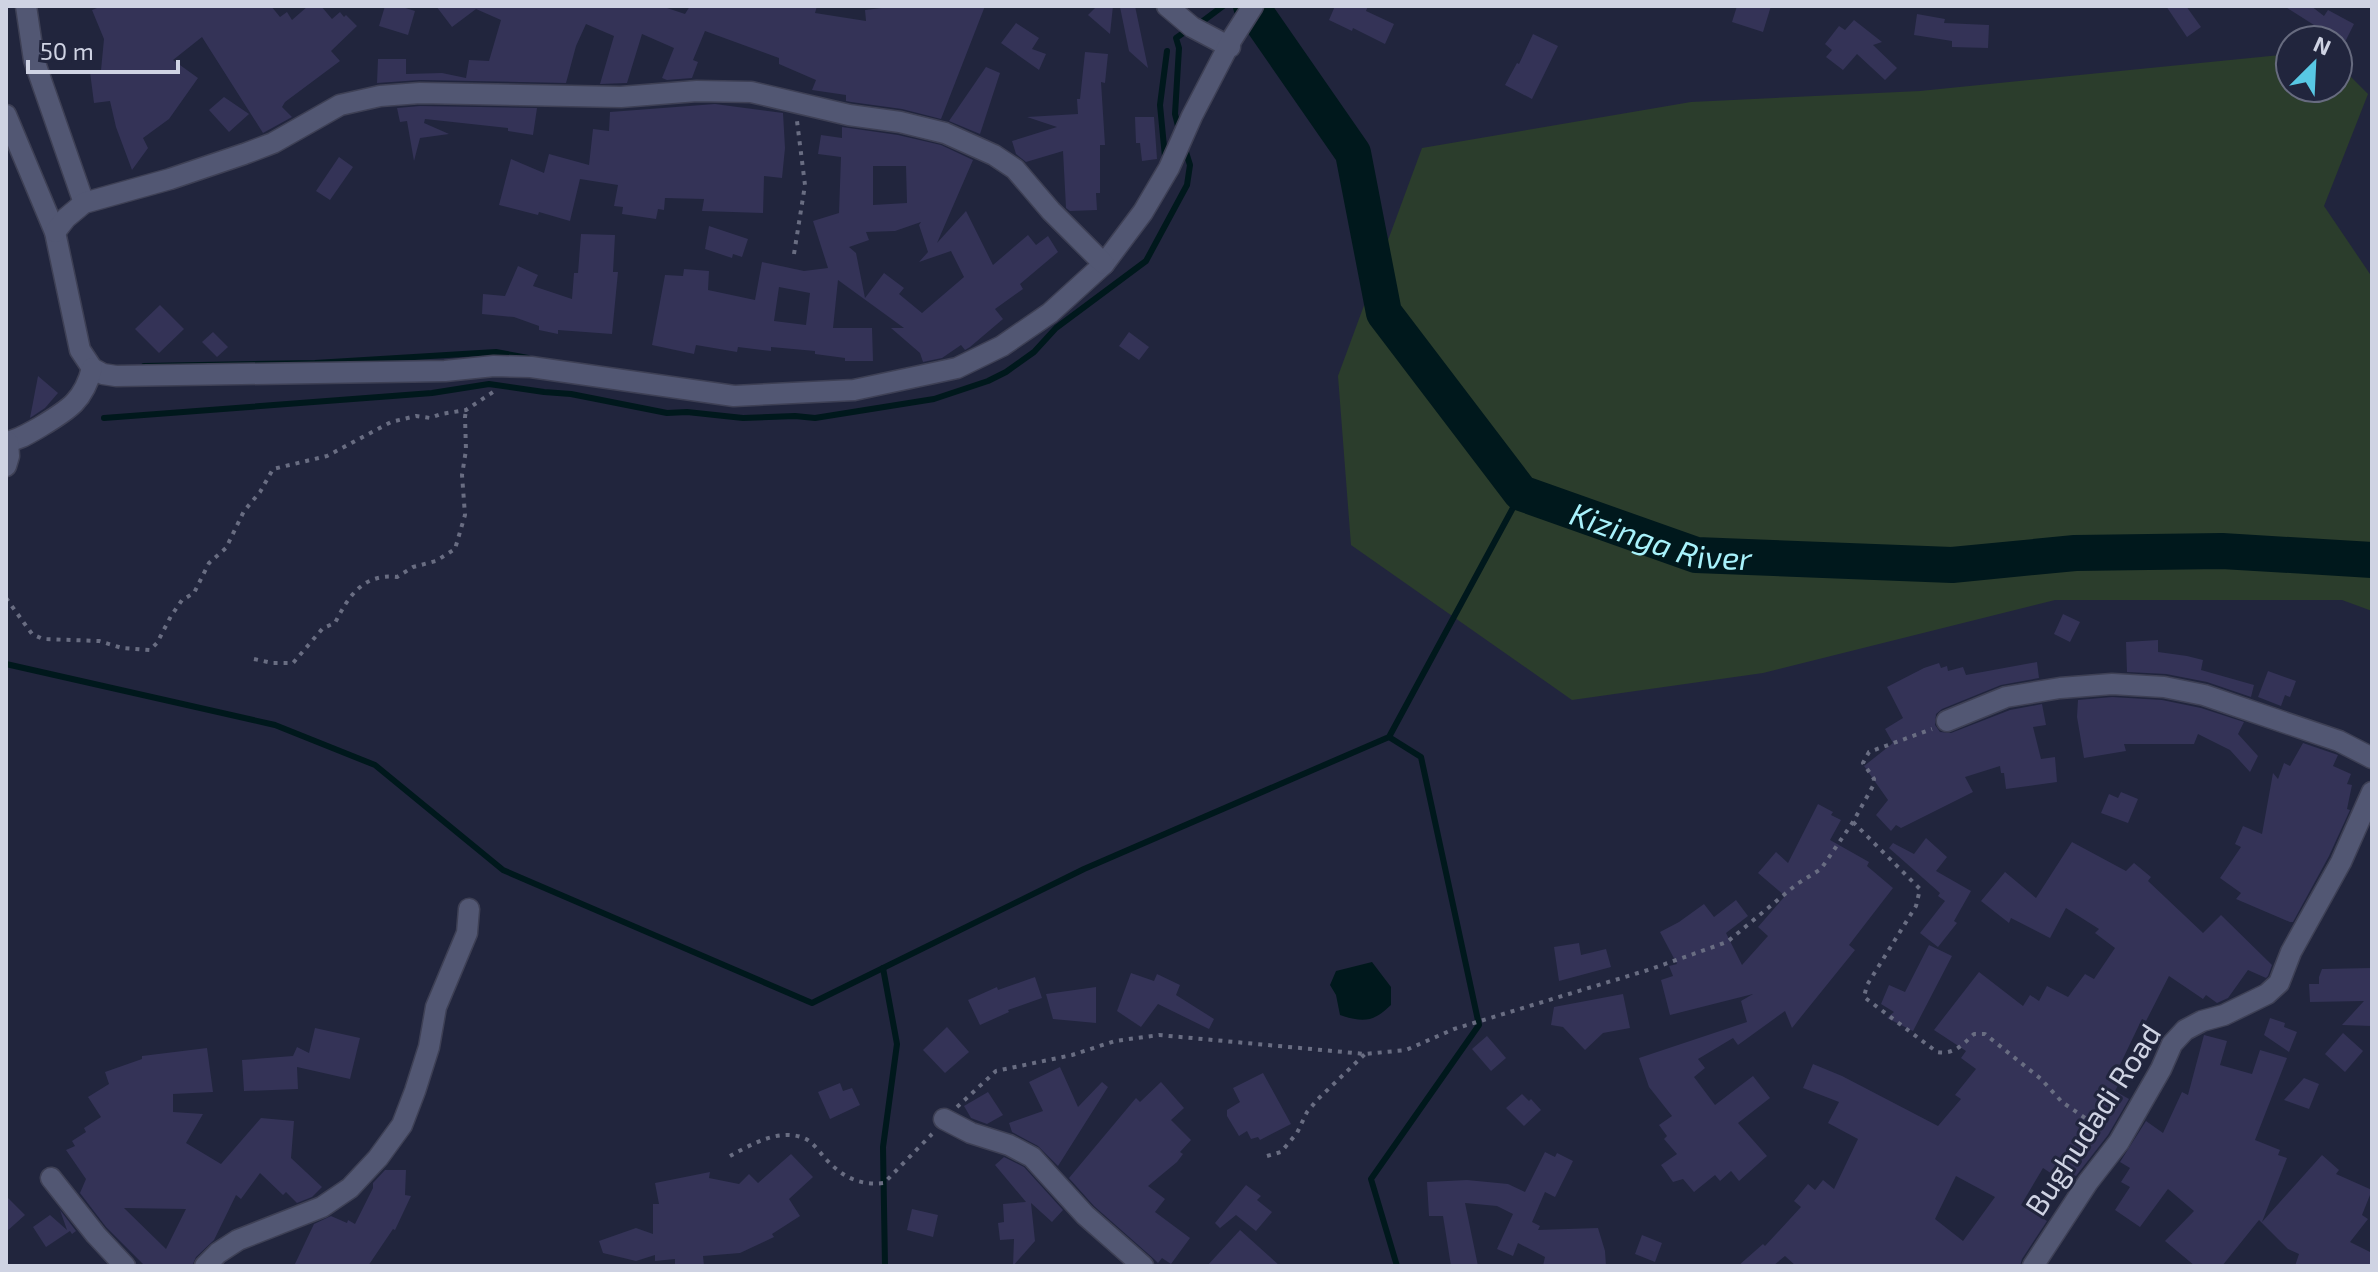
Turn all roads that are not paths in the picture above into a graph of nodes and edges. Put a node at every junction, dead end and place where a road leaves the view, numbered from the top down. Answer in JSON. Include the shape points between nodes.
{"nodes":[{"id":1,"x":26,"y":6,"type":"edge"},
{"id":2,"x":1167,"y":6,"type":"edge"},
{"id":3,"x":1253,"y":6,"type":"edge"},
{"id":4,"x":1231,"y":43,"type":"junction"},
{"id":5,"x":6,"y":115,"type":"edge"},
{"id":6,"x":84,"y":203,"type":"junction"},
{"id":7,"x":55,"y":232,"type":"junction"},
{"id":8,"x":1104,"y":264,"type":"junction"},
{"id":9,"x":92,"y":368,"type":"junction"},
{"id":10,"x":7,"y":442,"type":"edge"},
{"id":11,"x":6,"y":466,"type":"edge"},
{"id":12,"x":1947,"y":721,"type":"road end"},
{"id":13,"x":2372,"y":758,"type":"edge"},
{"id":14,"x":2372,"y":792,"type":"edge"},
{"id":15,"x":469,"y":909,"type":"dead end"},
{"id":16,"x":944,"y":1119,"type":"road end"},
{"id":17,"x":51,"y":1178,"type":"dead end"},
{"id":18,"x":125,"y":1266,"type":"edge"},
{"id":19,"x":205,"y":1266,"type":"edge"},
{"id":20,"x":1143,"y":1266,"type":"edge"},
{"id":21,"x":2033,"y":1266,"type":"edge"}],
"edges":[{"from":1,"to":6,"type":"street","via":[[34,60]]},
{"from":2,"to":4,"type":"street","via":[[1192,27]]},
{"from":3,"to":4,"type":"street"},
{"from":4,"to":8,"type":"street","via":[[1169,168]]},
{"from":5,"to":7,"type":"street"},
{"from":6,"to":7,"type":"street"},
{"from":6,"to":8,"type":"street","via":[[244,154],[340,105],[380,96],[621,97],[737,91],[945,133],[994,155],[1015,169]]},
{"from":7,"to":9,"type":"street","via":[[80,350]]},
{"from":8,"to":9,"type":"street","via":[[1050,313],[1002,346],[957,368],[854,390],[734,396],[531,367],[116,376]]},
{"from":9,"to":10,"type":"street","via":[[83,394],[70,409]]},
{"from":10,"to":11,"type":"street"},
{"from":12,"to":13,"type":"street","via":[[2006,697],[2060,688],[2164,687],[2204,695]]},
{"from":14,"to":21,"type":"street","name":"Bughudadi Road","via":[[2279,983],[2267,994],[2185,1030],[2172,1044],[2119,1142]]},
{"from":15,"to":19,"type":"street","via":[[467,933],[436,1007],[415,1091],[402,1125],[378,1158],[350,1188],[322,1207],[238,1240]]},
{"from":16,"to":20,"type":"street","via":[[1032,1157],[1085,1215]]},
{"from":17,"to":18,"type":"street"}]}
